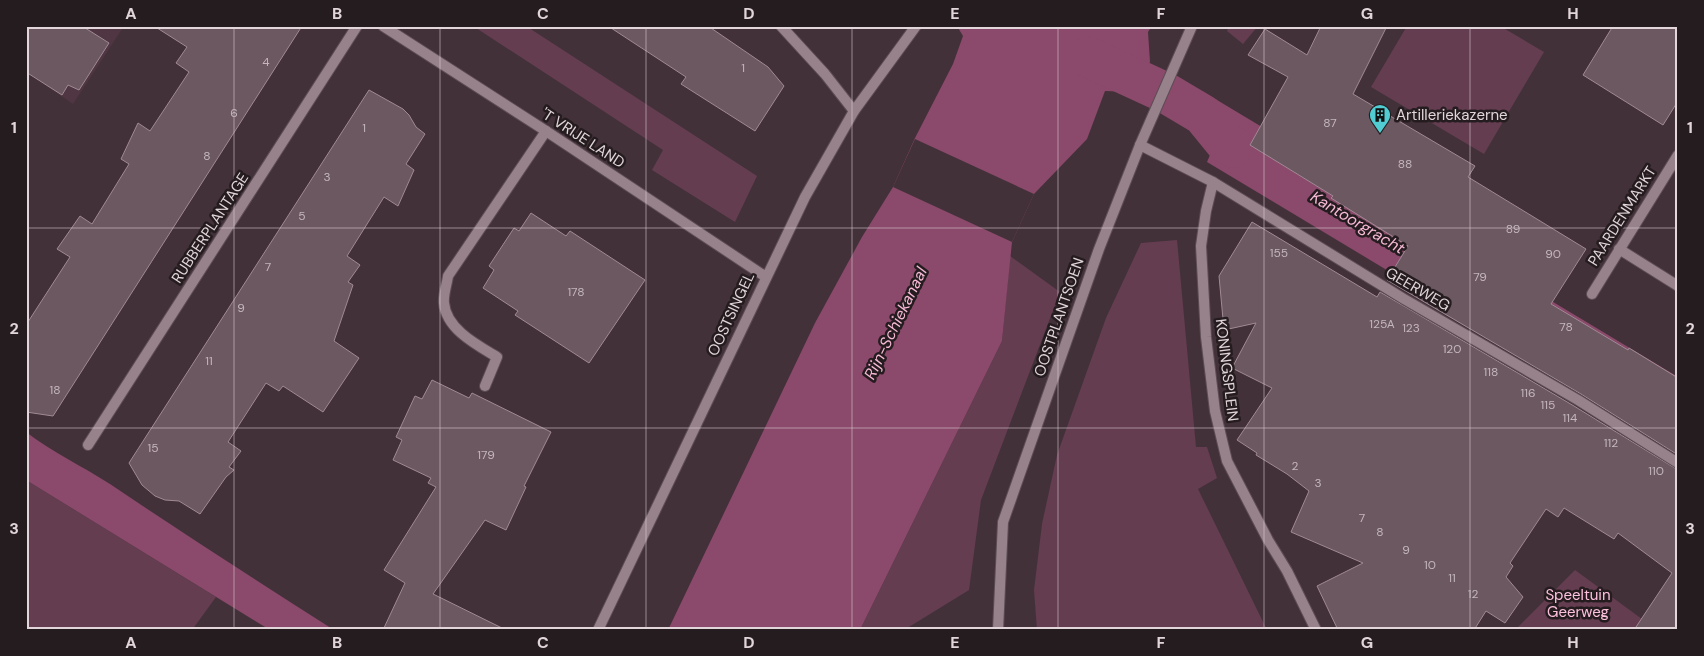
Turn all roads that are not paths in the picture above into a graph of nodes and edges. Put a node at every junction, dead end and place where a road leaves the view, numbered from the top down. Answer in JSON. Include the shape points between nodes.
{"nodes":[{"id":1,"x":357,"y":26,"type":"edge"},
{"id":2,"x":383,"y":26,"type":"edge"},
{"id":3,"x":781,"y":26,"type":"edge"},
{"id":4,"x":916,"y":26,"type":"edge"},
{"id":5,"x":1192,"y":26,"type":"edge"},
{"id":6,"x":854,"y":111,"type":"junction"},
{"id":7,"x":546,"y":131,"type":"junction"},
{"id":8,"x":1140,"y":145,"type":"junction"},
{"id":9,"x":1678,"y":155,"type":"edge"},
{"id":10,"x":1212,"y":182,"type":"junction"},
{"id":11,"x":1619,"y":249,"type":"junction"},
{"id":12,"x":766,"y":277,"type":"junction"},
{"id":13,"x":1678,"y":286,"type":"edge"},
{"id":14,"x":1592,"y":294,"type":"dead end"},
{"id":15,"x":486,"y":386,"type":"dead end"},
{"id":16,"x":88,"y":445,"type":"dead end"},
{"id":17,"x":1678,"y":463,"type":"edge"},
{"id":18,"x":598,"y":630,"type":"edge"},
{"id":19,"x":998,"y":630,"type":"edge"},
{"id":20,"x":1316,"y":630,"type":"edge"}],
"edges":[{"from":1,"to":16,"type":"street","name":"RUBBERPLANTAGE"},
{"from":2,"to":7,"type":"street","name":"'T VRIJE LAND"},
{"from":3,"to":6,"type":"street"},
{"from":4,"to":6,"type":"street","name":"OOSTSINGEL"},
{"from":5,"to":8,"type":"street","name":"OOSTPLANTSOEN"},
{"from":6,"to":12,"type":"street","name":"OOSTSINGEL","via":[[804,197]]},
{"from":7,"to":12,"type":"street","name":"'T VRIJE LAND"},
{"from":7,"to":15,"type":"street","via":[[448,276],[444,303],[451,322],[468,339],[497,357]]},
{"from":8,"to":10,"type":"street","name":"GEERWEG"},
{"from":8,"to":19,"type":"street","name":"OOSTPLANTSOEN","via":[[1080,302],[1003,522]]},
{"from":9,"to":11,"type":"street","name":"PAARDENMARKT"},
{"from":10,"to":17,"type":"street","name":"GEERWEG"},
{"from":10,"to":20,"type":"street","name":"KONINGSPLEIN","via":[[1201,246],[1206,338],[1215,412],[1227,461]]},
{"from":11,"to":13,"type":"street"},
{"from":11,"to":14,"type":"street","name":"PAARDENMARKT"},
{"from":12,"to":18,"type":"street","name":"OOSTSINGEL"}]}
